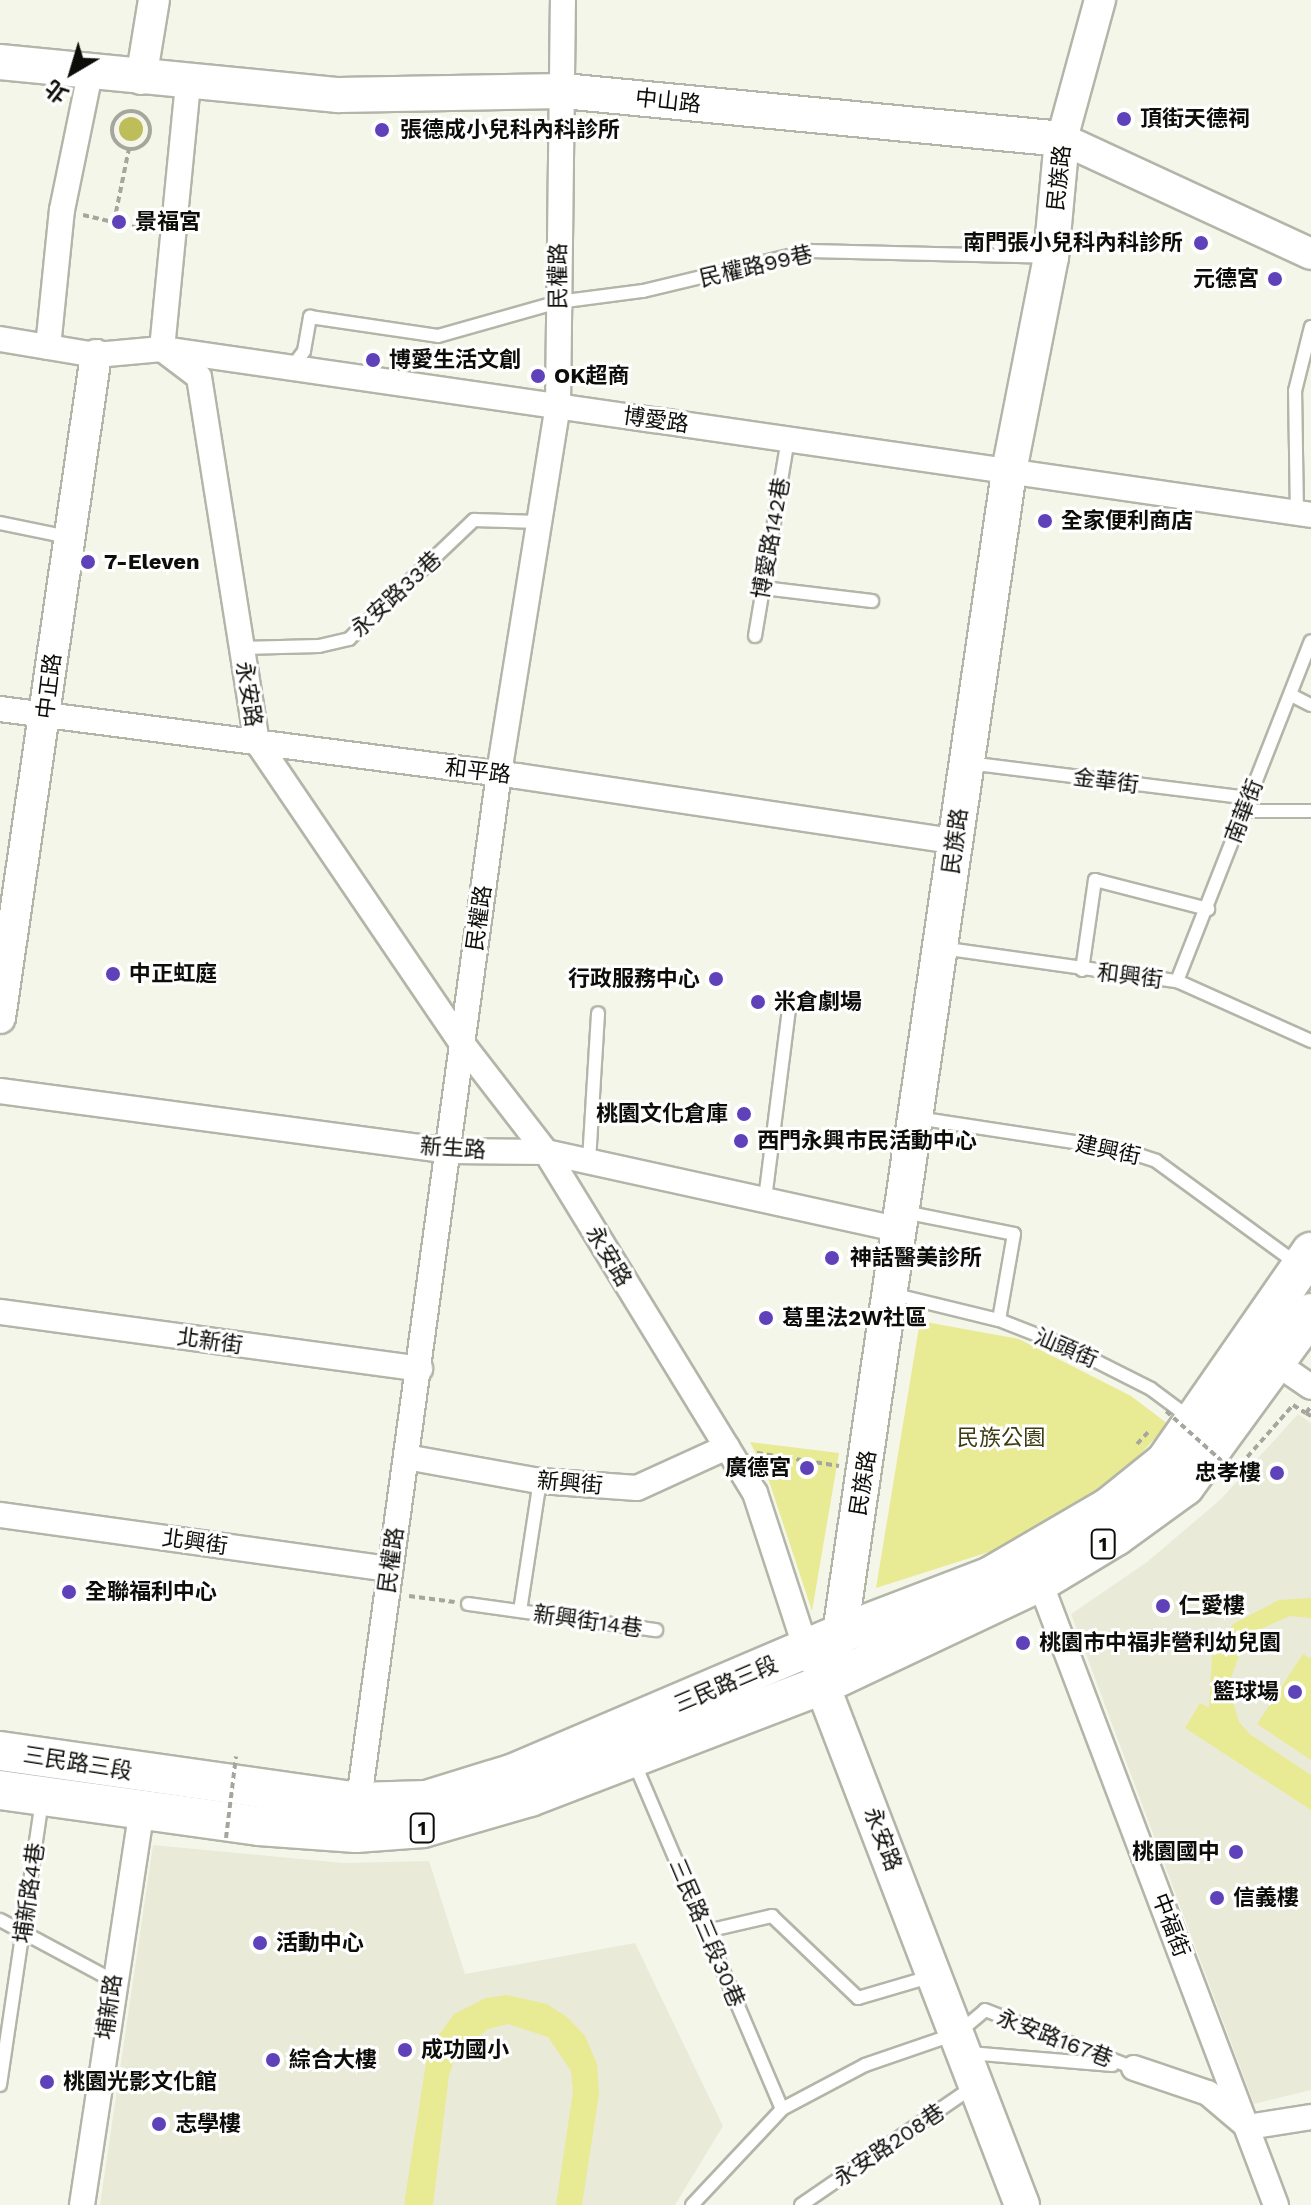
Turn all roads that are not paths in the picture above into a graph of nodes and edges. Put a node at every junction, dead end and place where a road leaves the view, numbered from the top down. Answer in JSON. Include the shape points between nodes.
{"nodes":[{"id":1,"x":154,"y":0,"type":"edge"},
{"id":2,"x":563,"y":0,"type":"edge"},
{"id":3,"x":1100,"y":0,"type":"edge"},
{"id":4,"x":0,"y":62,"type":"edge"},
{"id":5,"x":90,"y":74,"type":"junction"},
{"id":6,"x":141,"y":79,"type":"junction"},
{"id":7,"x":188,"y":84,"type":"junction"},
{"id":8,"x":563,"y":91,"type":"junction"},
{"id":9,"x":1062,"y":139,"type":"junction"},
{"id":10,"x":1311,"y":254,"type":"edge"},
{"id":11,"x":1051,"y":257,"type":"junction"},
{"id":12,"x":558,"y":302,"type":"junction"},
{"id":13,"x":1311,"y":327,"type":"edge"},
{"id":14,"x":0,"y":339,"type":"edge"},
{"id":15,"x":48,"y":347,"type":"junction"},
{"id":16,"x":162,"y":349,"type":"junction"},
{"id":17,"x":96,"y":355,"type":"junction"},
{"id":18,"x":292,"y":367,"type":"junction"},
{"id":19,"x":558,"y":405,"type":"junction"},
{"id":20,"x":788,"y":439,"type":"junction"},
{"id":21,"x":1009,"y":472,"type":"junction"},
{"id":22,"x":1304,"y":515,"type":"edge"},
{"id":23,"x":539,"y":522,"type":"junction"},
{"id":24,"x":0,"y":523,"type":"edge"},
{"id":25,"x":68,"y":537,"type":"junction"},
{"id":26,"x":763,"y":588,"type":"junction"},
{"id":27,"x":872,"y":601,"type":"dead end"},
{"id":28,"x":755,"y":636,"type":"dead end"},
{"id":29,"x":1311,"y":641,"type":"edge"},
{"id":30,"x":242,"y":648,"type":"junction"},
{"id":31,"x":1291,"y":695,"type":"junction"},
{"id":32,"x":1311,"y":705,"type":"edge"},
{"id":33,"x":0,"y":709,"type":"edge"},
{"id":34,"x":45,"y":715,"type":"junction"},
{"id":35,"x":257,"y":742,"type":"junction"},
{"id":36,"x":965,"y":763,"type":"junction"},
{"id":37,"x":499,"y":773,"type":"junction"},
{"id":38,"x":1248,"y":798,"type":"junction"},
{"id":39,"x":1243,"y":811,"type":"junction"},
{"id":40,"x":1311,"y":811,"type":"edge"},
{"id":41,"x":956,"y":842,"type":"junction"},
{"id":42,"x":1208,"y":909,"type":"junction"},
{"id":43,"x":938,"y":947,"type":"junction"},
{"id":44,"x":1082,"y":970,"type":"junction"},
{"id":45,"x":1177,"y":981,"type":"junction"},
{"id":46,"x":790,"y":1002,"type":"dead end"},
{"id":47,"x":598,"y":1013,"type":"dead end"},
{"id":48,"x":0,"y":1018,"type":"edge"},
{"id":49,"x":1311,"y":1041,"type":"edge"},
{"id":50,"x":461,"y":1042,"type":"junction"},
{"id":51,"x":0,"y":1091,"type":"edge"},
{"id":52,"x":917,"y":1118,"type":"junction"},
{"id":53,"x":451,"y":1151,"type":"junction"},
{"id":54,"x":546,"y":1152,"type":"junction"},
{"id":55,"x":589,"y":1161,"type":"junction"},
{"id":56,"x":765,"y":1199,"type":"junction"},
{"id":57,"x":902,"y":1221,"type":"junction"},
{"id":58,"x":1308,"y":1264,"type":"edge"},
{"id":59,"x":892,"y":1294,"type":"junction"},
{"id":60,"x":0,"y":1312,"type":"edge"},
{"id":61,"x":1311,"y":1313,"type":"edge"},
{"id":62,"x":999,"y":1320,"type":"junction"},
{"id":63,"x":1262,"y":1353,"type":"junction"},
{"id":64,"x":420,"y":1369,"type":"junction"},
{"id":65,"x":1311,"y":1387,"type":"edge"},
{"id":66,"x":1193,"y":1425,"type":"junction"},
{"id":67,"x":727,"y":1447,"type":"junction"},
{"id":68,"x":406,"y":1457,"type":"junction"},
{"id":69,"x":540,"y":1481,"type":"junction"},
{"id":70,"x":0,"y":1515,"type":"edge"},
{"id":71,"x":1035,"y":1569,"type":"junction"},
{"id":72,"x":388,"y":1581,"type":"junction"},
{"id":73,"x":468,"y":1604,"type":"road end"},
{"id":74,"x":520,"y":1611,"type":"junction"},
{"id":75,"x":656,"y":1630,"type":"dead end"},
{"id":76,"x":840,"y":1634,"type":"junction"},
{"id":77,"x":805,"y":1651,"type":"junction"},
{"id":78,"x":822,"y":1685,"type":"junction"},
{"id":79,"x":0,"y":1751,"type":"edge"},
{"id":80,"x":632,"y":1757,"type":"junction"},
{"id":81,"x":0,"y":1790,"type":"edge"},
{"id":82,"x":42,"y":1796,"type":"junction"},
{"id":83,"x":142,"y":1810,"type":"junction"},
{"id":84,"x":357,"y":1818,"type":"junction"},
{"id":85,"x":0,"y":1920,"type":"edge"},
{"id":86,"x":24,"y":1930,"type":"junction"},
{"id":87,"x":707,"y":1931,"type":"junction"},
{"id":88,"x":936,"y":1976,"type":"junction"},
{"id":89,"x":112,"y":1980,"type":"junction"},
{"id":90,"x":967,"y":2057,"type":"junction"},
{"id":91,"x":1134,"y":2068,"type":"junction"},
{"id":92,"x":0,"y":2085,"type":"edge"},
{"id":93,"x":782,"y":2109,"type":"junction"},
{"id":94,"x":1311,"y":2117,"type":"edge"},
{"id":95,"x":1248,"y":2127,"type":"junction"},
{"id":96,"x":82,"y":2205,"type":"edge"},
{"id":97,"x":692,"y":2205,"type":"edge"},
{"id":98,"x":801,"y":2205,"type":"edge"},
{"id":99,"x":1022,"y":2205,"type":"edge"},
{"id":100,"x":1276,"y":2205,"type":"edge"}],
"edges":[{"from":1,"to":6,"type":"street"},
{"from":2,"to":8,"type":"street","name":"民權路"},
{"from":3,"to":9,"type":"street","name":"民族路"},
{"from":4,"to":5,"type":"main road","name":"中山路"},
{"from":5,"to":6,"type":"main road","name":"中山路"},
{"from":5,"to":15,"type":"street","via":[[62,210]]},
{"from":6,"to":7,"type":"main road","name":"中山路"},
{"from":7,"to":8,"type":"main road","name":"中山路","via":[[338,95]]},
{"from":7,"to":16,"type":"street"},
{"from":8,"to":9,"type":"main road","name":"中山路"},
{"from":8,"to":12,"type":"street","name":"民權路"},
{"from":9,"to":10,"type":"street","name":"中山路"},
{"from":9,"to":11,"type":"main road","name":"民族路"},
{"from":11,"to":12,"type":"lane","name":"民權路99巷","via":[[810,251],[658,288]]},
{"from":11,"to":21,"type":"main road","name":"民族路"},
{"from":12,"to":18,"type":"lane","name":"民權路99巷","via":[[438,336],[310,317],[304,351]]},
{"from":12,"to":19,"type":"street","name":"民權路"},
{"from":13,"to":22,"type":"lane","via":[[1295,391]]},
{"from":14,"to":15,"type":"street","name":"博愛路"},
{"from":15,"to":17,"type":"street","name":"博愛路"},
{"from":16,"to":17,"type":"street","name":"博愛路"},
{"from":16,"to":18,"type":"street","name":"博愛路"},
{"from":16,"to":30,"type":"street","name":"永安路","via":[[199,377]]},
{"from":17,"to":25,"type":"street","name":"中正路"},
{"from":18,"to":19,"type":"street","name":"博愛路"},
{"from":19,"to":20,"type":"street","name":"博愛路"},
{"from":19,"to":23,"type":"street","name":"民權路"},
{"from":20,"to":21,"type":"street","name":"博愛路"},
{"from":20,"to":26,"type":"lane","name":"博愛路142巷"},
{"from":21,"to":22,"type":"street","name":"博愛路"},
{"from":21,"to":36,"type":"main road","name":"民族路"},
{"from":23,"to":30,"type":"lane","name":"永安路33巷","via":[[474,520],[349,639],[319,646]]},
{"from":23,"to":37,"type":"street","name":"民權路"},
{"from":24,"to":25,"type":"lane"},
{"from":25,"to":34,"type":"street","name":"中正路"},
{"from":26,"to":27,"type":"lane"},
{"from":26,"to":28,"type":"lane","name":"博愛路142巷"},
{"from":29,"to":31,"type":"lane","name":"南華街"},
{"from":30,"to":35,"type":"street","name":"永安路"},
{"from":31,"to":32,"type":"lane"},
{"from":31,"to":38,"type":"lane","name":"南華街"},
{"from":33,"to":34,"type":"street","name":"和平路"},
{"from":34,"to":35,"type":"street","name":"和平路"},
{"from":34,"to":48,"type":"street","name":"中正路"},
{"from":35,"to":37,"type":"street","name":"和平路"},
{"from":35,"to":50,"type":"street","name":"永安路"},
{"from":36,"to":38,"type":"lane","name":"金華街"},
{"from":36,"to":41,"type":"main road","name":"民族路"},
{"from":37,"to":41,"type":"street","name":"和平路"},
{"from":37,"to":50,"type":"street","name":"民權路"},
{"from":38,"to":39,"type":"lane","name":"南華街"},
{"from":39,"to":40,"type":"lane"},
{"from":39,"to":42,"type":"lane","name":"南華街"},
{"from":41,"to":43,"type":"main road","name":"民族路"},
{"from":42,"to":44,"type":"lane","via":[[1095,880]]},
{"from":42,"to":45,"type":"lane","name":"南華街"},
{"from":43,"to":44,"type":"lane","name":"和興街"},
{"from":43,"to":52,"type":"main road","name":"民族路"},
{"from":44,"to":45,"type":"lane","name":"和興街"},
{"from":45,"to":49,"type":"lane","name":"和興街"},
{"from":46,"to":56,"type":"lane"},
{"from":47,"to":55,"type":"lane"},
{"from":50,"to":53,"type":"street","name":"民權路"},
{"from":50,"to":54,"type":"street","name":"永安路"},
{"from":51,"to":53,"type":"street","name":"新生路"},
{"from":52,"to":57,"type":"main road","name":"民族路"},
{"from":52,"to":58,"type":"lane","name":"建興街","via":[[1120,1149],[1156,1161]]},
{"from":53,"to":54,"type":"street","name":"新生路"},
{"from":53,"to":64,"type":"street","name":"民權路"},
{"from":54,"to":55,"type":"street","name":"新生路"},
{"from":54,"to":67,"type":"street","name":"永安路"},
{"from":55,"to":56,"type":"street","name":"新生路"},
{"from":56,"to":57,"type":"street","name":"新生路"},
{"from":57,"to":59,"type":"main road","name":"民族路"},
{"from":57,"to":62,"type":"lane","via":[[1014,1234]]},
{"from":58,"to":63,"type":"main road","name":"三民路三段","number":"1"},
{"from":59,"to":62,"type":"lane","name":"汕頭街"},
{"from":59,"to":76,"type":"main road","name":"民族路"},
{"from":60,"to":64,"type":"street","name":"北新街"},
{"from":61,"to":63,"type":"main road","name":"三民路三段","number":"1"},
{"from":62,"to":66,"type":"lane","name":"汕頭街","via":[[1112,1368]]},
{"from":63,"to":65,"type":"street"},
{"from":63,"to":66,"type":"main road","name":"三民路三段","number":"1"},
{"from":64,"to":68,"type":"street","name":"民權路"},
{"from":66,"to":71,"type":"main road","name":"三民路三段","number":"1","via":[[1185,1486]]},
{"from":67,"to":69,"type":"street","name":"新興街","via":[[637,1488]]},
{"from":67,"to":77,"type":"street","name":"永安路","via":[[755,1493]]},
{"from":68,"to":69,"type":"street","name":"新興街"},
{"from":68,"to":72,"type":"street","name":"民權路"},
{"from":69,"to":74,"type":"lane","name":"新興街14巷"},
{"from":70,"to":72,"type":"street","name":"北興街"},
{"from":71,"to":76,"type":"main road","name":"三民路三段","number":"1"},
{"from":71,"to":78,"type":"main road","name":"三民路三段","number":"1"},
{"from":71,"to":95,"type":"street","name":"中福街"},
{"from":72,"to":84,"type":"street","name":"民權路"},
{"from":73,"to":74,"type":"lane","name":"新興街14巷"},
{"from":74,"to":75,"type":"lane","name":"新興街14巷"},
{"from":76,"to":77,"type":"main road","name":"三民路三段","number":"1"},
{"from":76,"to":78,"type":"main road","name":"民族路"},
{"from":77,"to":78,"type":"street","name":"永安路"},
{"from":77,"to":84,"type":"main road","name":"三民路三段","number":"1","via":[[514,1773]]},
{"from":78,"to":80,"type":"main road","name":"三民路三段","number":"1"},
{"from":78,"to":88,"type":"main road","name":"永安路"},
{"from":79,"to":84,"type":"main road","name":"三民路三段","number":"1"},
{"from":80,"to":84,"type":"main road","name":"三民路三段","number":"1","via":[[478,1814],[423,1828]]},
{"from":80,"to":87,"type":"lane","name":"三民路三段30巷"},
{"from":81,"to":82,"type":"main road","name":"三民路三段","number":"1"},
{"from":82,"to":83,"type":"main road","name":"三民路三段","number":"1"},
{"from":82,"to":86,"type":"lane","name":"埔新路4巷"},
{"from":83,"to":84,"type":"main road","name":"三民路三段","number":"1"},
{"from":83,"to":89,"type":"street","name":"埔新路"},
{"from":85,"to":86,"type":"lane"},
{"from":86,"to":89,"type":"lane"},
{"from":86,"to":92,"type":"lane","name":"埔新路4巷"},
{"from":87,"to":88,"type":"lane","via":[[772,1916],[858,1998]]},
{"from":87,"to":93,"type":"lane","name":"三民路三段30巷"},
{"from":88,"to":90,"type":"main road","name":"永安路"},
{"from":89,"to":96,"type":"street","name":"埔新路"},
{"from":90,"to":91,"type":"lane","name":"永安路167巷","via":[[1032,2055]]},
{"from":90,"to":91,"type":"lane","name":"永安路167巷","via":[[985,2010]]},
{"from":90,"to":93,"type":"lane","via":[[865,2065]]},
{"from":90,"to":98,"type":"lane","name":"永安路208巷"},
{"from":90,"to":99,"type":"main road","name":"永安路"},
{"from":91,"to":95,"type":"street","via":[[1208,2093]]},
{"from":93,"to":97,"type":"lane"},
{"from":94,"to":95,"type":"street"},
{"from":95,"to":100,"type":"street","name":"中福街"}]}
